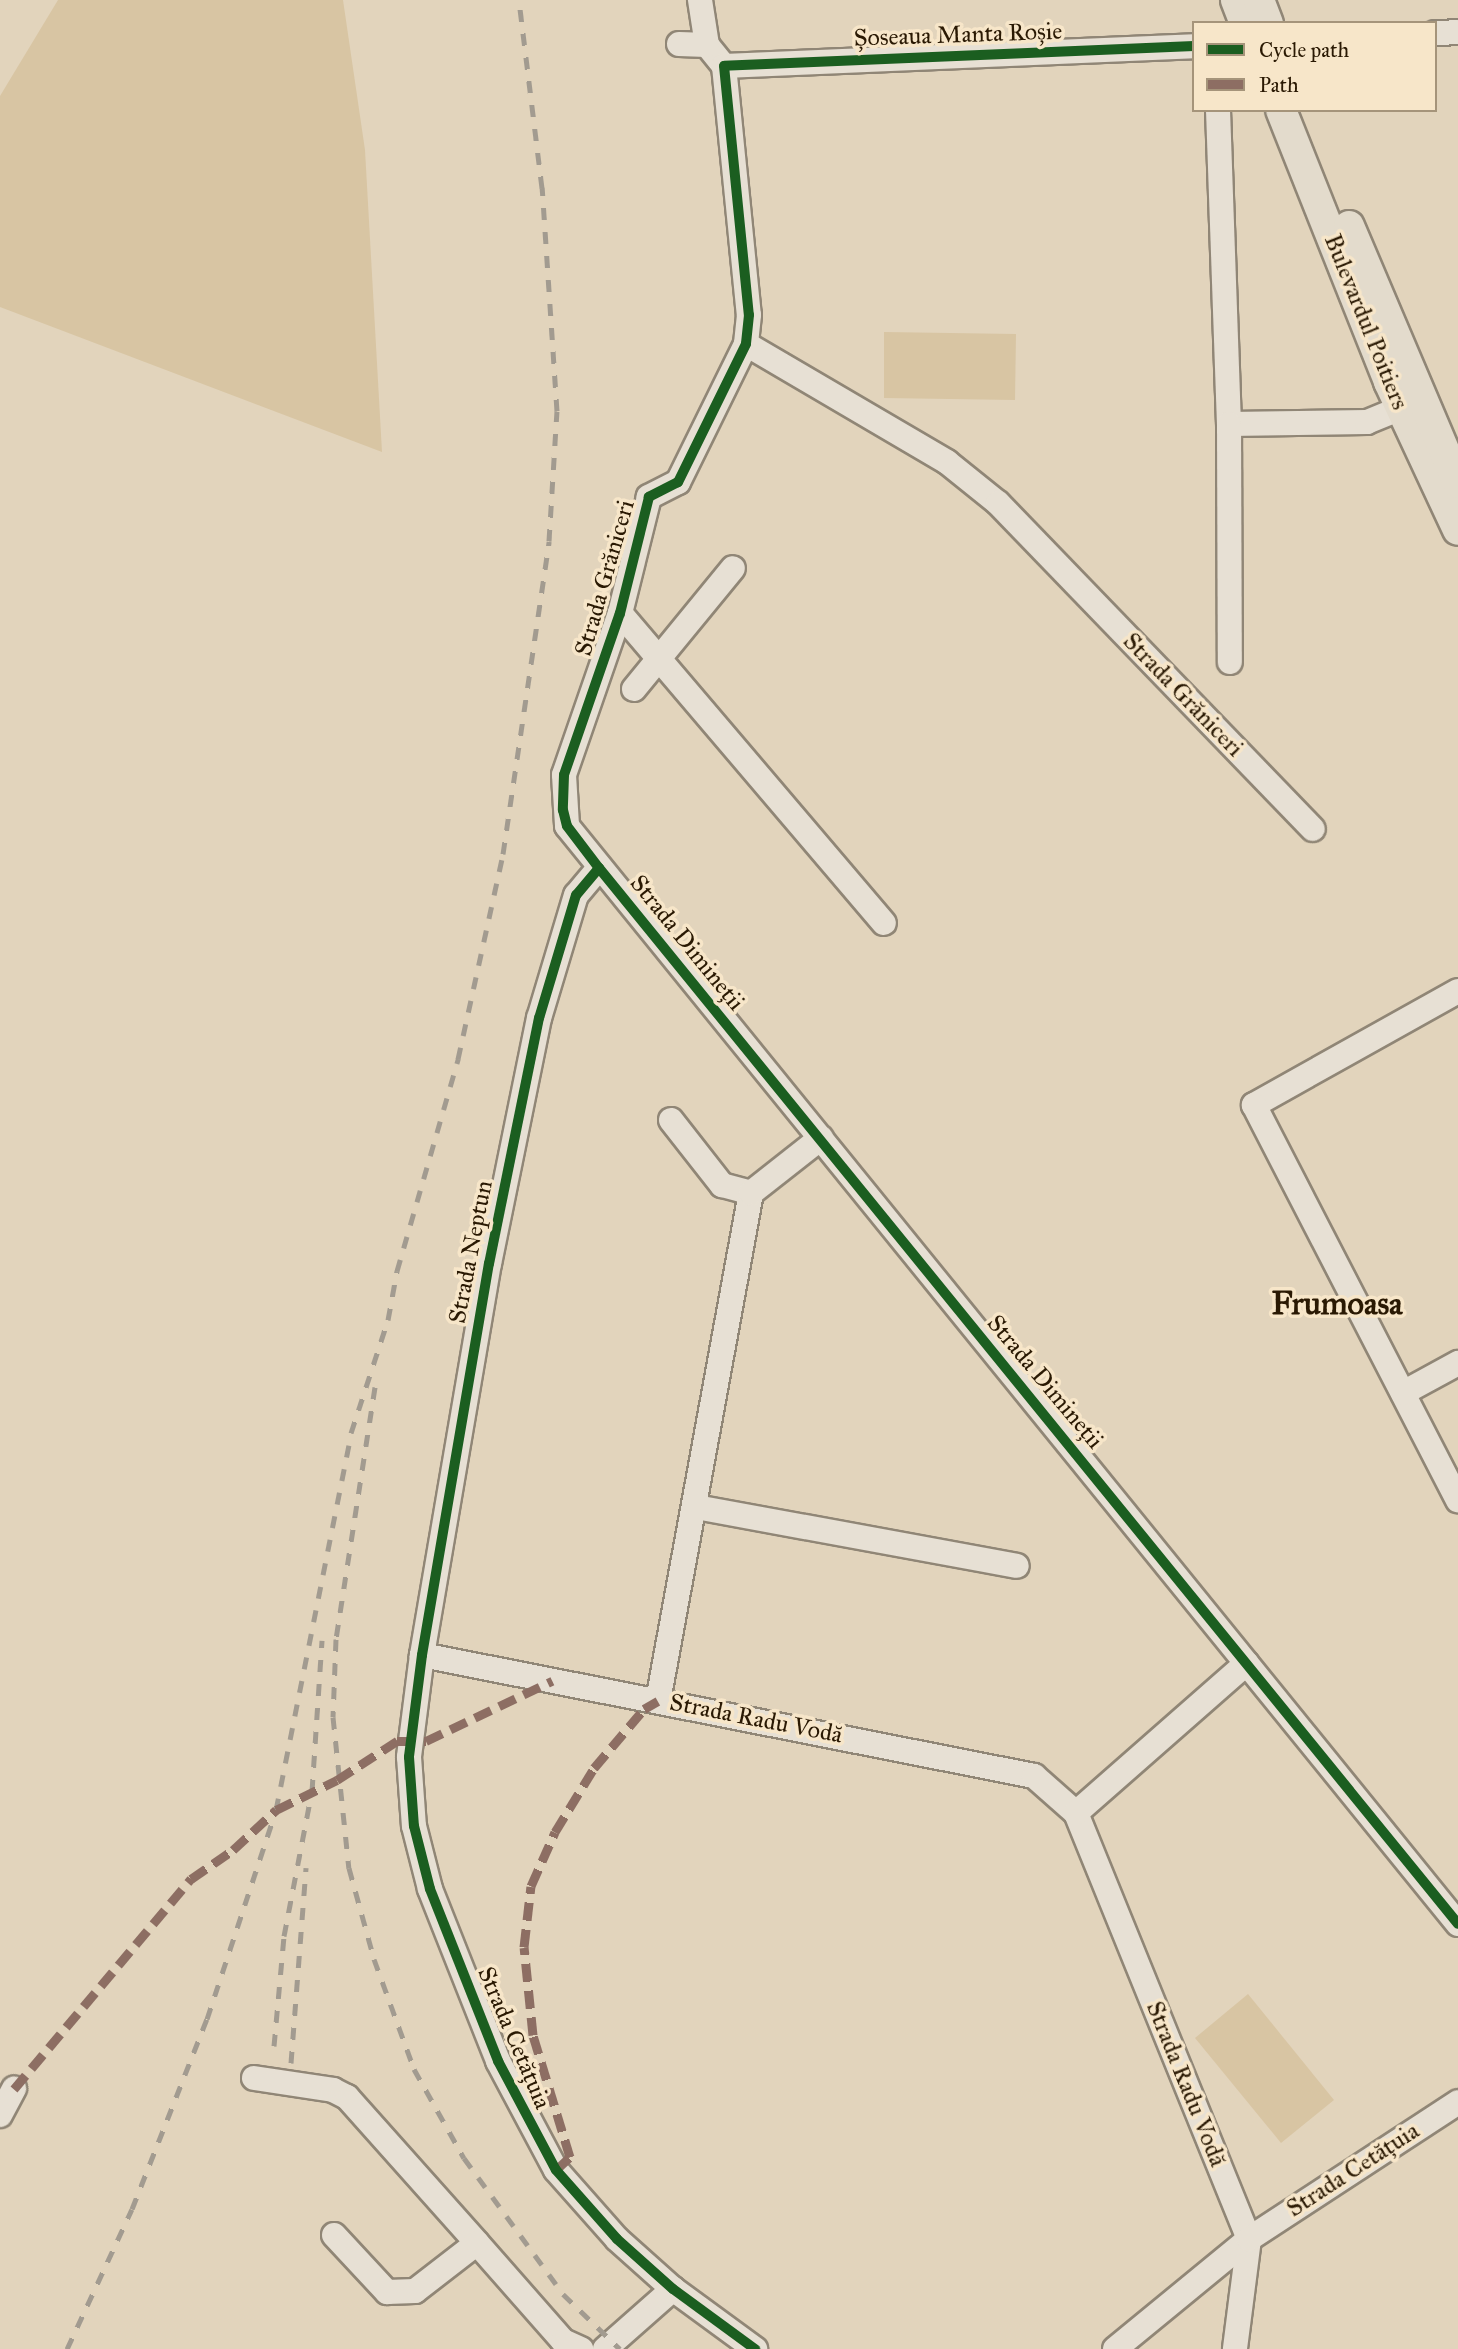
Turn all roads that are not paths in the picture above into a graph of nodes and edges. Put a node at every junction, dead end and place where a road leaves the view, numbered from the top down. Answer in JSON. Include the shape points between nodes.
{"nodes":[{"id":1,"x":700,"y":0,"type":"edge"},
{"id":2,"x":1236,"y":0,"type":"edge"},
{"id":3,"x":1259,"y":0,"type":"edge"},
{"id":4,"x":1244,"y":21,"type":"edge"},
{"id":5,"x":1267,"y":21,"type":"edge"},
{"id":6,"x":1458,"y":32,"type":"edge"},
{"id":7,"x":1437,"y":33,"type":"edge"},
{"id":8,"x":679,"y":44,"type":"dead end"},
{"id":9,"x":707,"y":45,"type":"junction"},
{"id":10,"x":1192,"y":46,"type":"edge"},
{"id":11,"x":724,"y":66,"type":"junction"},
{"id":12,"x":1218,"y":112,"type":"edge"},
{"id":13,"x":1283,"y":112,"type":"edge"},
{"id":14,"x":1304,"y":112,"type":"edge"},
{"id":15,"x":746,"y":344,"type":"junction"},
{"id":16,"x":1410,"y":405,"type":"junction"},
{"id":17,"x":1229,"y":424,"type":"junction"},
{"id":18,"x":1458,"y":483,"type":"edge"},
{"id":19,"x":1458,"y":530,"type":"edge"},
{"id":20,"x":733,"y":568,"type":"dead end"},
{"id":21,"x":620,"y":613,"type":"junction"},
{"id":22,"x":662,"y":659,"type":"junction"},
{"id":23,"x":1230,"y":662,"type":"dead end"},
{"id":24,"x":634,"y":689,"type":"dead end"},
{"id":25,"x":1313,"y":830,"type":"dead end"},
{"id":26,"x":598,"y":868,"type":"junction"},
{"id":27,"x":884,"y":923,"type":"dead end"},
{"id":28,"x":1458,"y":991,"type":"edge"},
{"id":29,"x":671,"y":1120,"type":"dead end"},
{"id":30,"x":821,"y":1138,"type":"junction"},
{"id":31,"x":751,"y":1194,"type":"junction"},
{"id":32,"x":1458,"y":1363,"type":"edge"},
{"id":33,"x":1403,"y":1393,"type":"junction"},
{"id":34,"x":1458,"y":1501,"type":"edge"},
{"id":35,"x":696,"y":1507,"type":"junction"},
{"id":36,"x":1017,"y":1566,"type":"dead end"},
{"id":37,"x":422,"y":1655,"type":"junction"},
{"id":38,"x":1247,"y":1662,"type":"junction"},
{"id":39,"x":658,"y":1701,"type":"junction"},
{"id":40,"x":1076,"y":1812,"type":"junction"},
{"id":41,"x":1458,"y":1924,"type":"edge"},
{"id":42,"x":254,"y":2078,"type":"dead end"},
{"id":43,"x":15,"y":2089,"type":"dead end"},
{"id":44,"x":1458,"y":2102,"type":"edge"},
{"id":45,"x":0,"y":2115,"type":"edge"},
{"id":46,"x":334,"y":2235,"type":"dead end"},
{"id":47,"x":1249,"y":2239,"type":"junction"},
{"id":48,"x":477,"y":2243,"type":"junction"},
{"id":49,"x":673,"y":2289,"type":"junction"},
{"id":50,"x":581,"y":2349,"type":"edge"},
{"id":51,"x":605,"y":2349,"type":"edge"},
{"id":52,"x":755,"y":2349,"type":"edge"},
{"id":53,"x":1115,"y":2349,"type":"edge"},
{"id":54,"x":1235,"y":2349,"type":"edge"}],
"edges":[{"from":1,"to":9,"type":"street"},
{"from":2,"to":4,"type":"main road"},
{"from":3,"to":5,"type":"main road"},
{"from":6,"to":7,"type":"street"},
{"from":8,"to":9,"type":"street"},
{"from":9,"to":11,"type":"street"},
{"from":10,"to":11,"type":"street","name":"Șoseaua Manta Roșie"},
{"from":11,"to":15,"type":"street","name":"Strada Grăniceri","via":[[750,315]]},
{"from":12,"to":17,"type":"street"},
{"from":13,"to":16,"type":"main road","name":"Bulevardul Poitiers"},
{"from":14,"to":16,"type":"main road","name":"Bulevardul Poitiers"},
{"from":15,"to":21,"type":"street","name":"Strada Grăniceri","via":[[678,482],[649,496]]},
{"from":15,"to":25,"type":"street","name":"Strada Grăniceri","via":[[947,462],[998,503]]},
{"from":16,"to":17,"type":"street","via":[[1367,422]]},
{"from":16,"to":18,"type":"main road","name":"Bulevardul Poitiers"},
{"from":16,"to":19,"type":"main road","name":"Bulevardul Poitiers"},
{"from":17,"to":23,"type":"street"},
{"from":20,"to":22,"type":"street"},
{"from":21,"to":22,"type":"street"},
{"from":21,"to":26,"type":"street","name":"Strada Grăniceri","via":[[564,775],[567,826]]},
{"from":22,"to":24,"type":"street"},
{"from":22,"to":27,"type":"street"},
{"from":26,"to":30,"type":"street","name":"Strada Dimineții"},
{"from":26,"to":37,"type":"street","name":"Strada Neptun","via":[[576,895],[539,1018],[489,1263]]},
{"from":28,"to":33,"type":"street","via":[[1254,1105]]},
{"from":29,"to":31,"type":"street","via":[[722,1185]]},
{"from":30,"to":31,"type":"street"},
{"from":30,"to":38,"type":"street","name":"Strada Dimineții"},
{"from":31,"to":35,"type":"street"},
{"from":32,"to":33,"type":"street"},
{"from":33,"to":34,"type":"street"},
{"from":35,"to":36,"type":"street"},
{"from":35,"to":39,"type":"street"},
{"from":37,"to":39,"type":"street","name":"Strada Radu Vodă"},
{"from":37,"to":49,"type":"street","name":"Strada Cetățuia","via":[[409,1756],[414,1826],[439,1914],[498,2061],[537,2140],[556,2170],[617,2239]]},
{"from":38,"to":40,"type":"street"},
{"from":38,"to":41,"type":"street","name":"Strada Dimineții"},
{"from":39,"to":40,"type":"street","name":"Strada Radu Vodă","via":[[1034,1776]]},
{"from":40,"to":47,"type":"street","name":"Strada Radu Vodă"},
{"from":42,"to":48,"type":"street","via":[[333,2090],[347,2097]]},
{"from":43,"to":45,"type":"street"},
{"from":44,"to":47,"type":"street","name":"Strada Cetățuia"},
{"from":46,"to":48,"type":"street","via":[[387,2292],[415,2291]]},
{"from":47,"to":53,"type":"street","name":"Strada Cetățuia"},
{"from":47,"to":54,"type":"street"},
{"from":48,"to":50,"type":"street","via":[[563,2341]]},
{"from":49,"to":51,"type":"street"},
{"from":49,"to":52,"type":"street","name":"Strada Cetățuia"}]}
